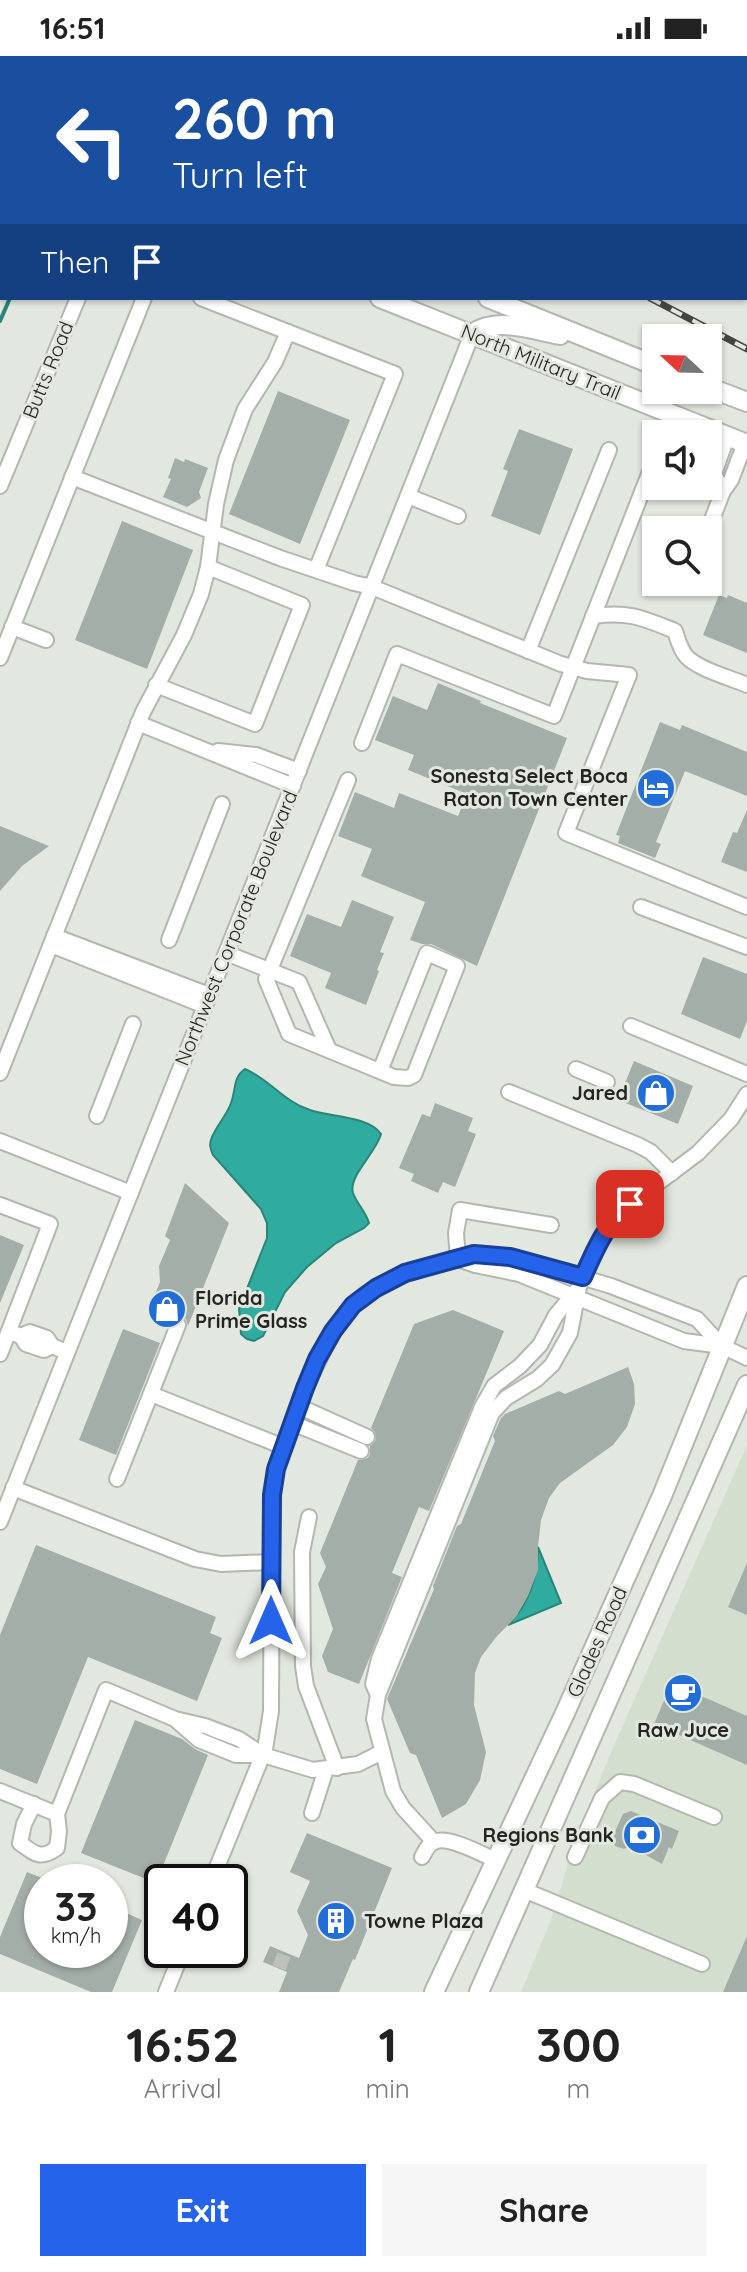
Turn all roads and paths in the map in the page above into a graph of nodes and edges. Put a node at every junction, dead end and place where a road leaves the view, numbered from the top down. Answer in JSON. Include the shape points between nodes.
{"nodes":[{"id":1,"x":77,"y":300,"type":"edge"},
{"id":2,"x":143,"y":300,"type":"edge"},
{"id":3,"x":206,"y":300,"type":"edge"},
{"id":4,"x":385,"y":300,"type":"edge"},
{"id":5,"x":493,"y":300,"type":"edge"},
{"id":6,"x":288,"y":332,"type":"junction"},
{"id":7,"x":472,"y":334,"type":"junction"},
{"id":8,"x":598,"y":342,"type":"junction"},
{"id":9,"x":642,"y":360,"type":"edge"},
{"id":10,"x":722,"y":392,"type":"edge"},
{"id":11,"x":747,"y":402,"type":"edge"},
{"id":12,"x":727,"y":437,"type":"junction"},
{"id":13,"x":746,"y":444,"type":"edge"},
{"id":14,"x":609,"y":450,"type":"dead end"},
{"id":15,"x":72,"y":477,"type":"junction"},
{"id":16,"x":0,"y":486,"type":"edge"},
{"id":17,"x":723,"y":491,"type":"junction"},
{"id":18,"x":642,"y":492,"type":"edge"},
{"id":19,"x":408,"y":496,"type":"junction"},
{"id":20,"x":458,"y":516,"type":"dead end"},
{"id":21,"x":713,"y":516,"type":"edge"},
{"id":22,"x":213,"y":531,"type":"junction"},
{"id":23,"x":208,"y":567,"type":"junction"},
{"id":24,"x":316,"y":570,"type":"junction"},
{"id":25,"x":372,"y":587,"type":"junction"},
{"id":26,"x":593,"y":616,"type":"junction"},
{"id":27,"x":12,"y":627,"type":"junction"},
{"id":28,"x":46,"y":640,"type":"dead end"},
{"id":29,"x":528,"y":651,"type":"junction"},
{"id":30,"x":0,"y":658,"type":"edge"},
{"id":31,"x":573,"y":668,"type":"junction"},
{"id":32,"x":156,"y":685,"type":"junction"},
{"id":33,"x":747,"y":685,"type":"edge"},
{"id":34,"x":138,"y":723,"type":"junction"},
{"id":35,"x":362,"y":743,"type":"dead end"},
{"id":36,"x":204,"y":749,"type":"junction"},
{"id":37,"x":299,"y":771,"type":"junction"},
{"id":38,"x":348,"y":780,"type":"dead end"},
{"id":39,"x":293,"y":786,"type":"junction"},
{"id":40,"x":222,"y":804,"type":"dead end"},
{"id":41,"x":641,"y":907,"type":"dead end"},
{"id":42,"x":747,"y":907,"type":"edge"},
{"id":43,"x":169,"y":940,"type":"dead end"},
{"id":44,"x":52,"y":941,"type":"junction"},
{"id":45,"x":747,"y":947,"type":"edge"},
{"id":46,"x":226,"y":953,"type":"junction"},
{"id":47,"x":268,"y":974,"type":"junction"},
{"id":48,"x":207,"y":1001,"type":"junction"},
{"id":49,"x":133,"y":1024,"type":"dead end"},
{"id":50,"x":631,"y":1026,"type":"dead end"},
{"id":51,"x":329,"y":1050,"type":"junction"},
{"id":52,"x":576,"y":1069,"type":"dead end"},
{"id":53,"x":380,"y":1071,"type":"junction"},
{"id":54,"x":0,"y":1073,"type":"edge"},
{"id":55,"x":747,"y":1074,"type":"edge"},
{"id":56,"x":607,"y":1082,"type":"dead end"},
{"id":57,"x":509,"y":1092,"type":"dead end"},
{"id":58,"x":747,"y":1094,"type":"edge"},
{"id":59,"x":97,"y":1116,"type":"dead end"},
{"id":60,"x":0,"y":1141,"type":"edge"},
{"id":61,"x":672,"y":1173,"type":"junction"},
{"id":62,"x":131,"y":1193,"type":"junction"},
{"id":63,"x":0,"y":1205,"type":"edge"},
{"id":64,"x":551,"y":1225,"type":"dead end"},
{"id":65,"x":458,"y":1259,"type":"junction"},
{"id":66,"x":747,"y":1286,"type":"edge"},
{"id":67,"x":577,"y":1290,"type":"junction"},
{"id":68,"x":178,"y":1325,"type":"dead end"},
{"id":69,"x":15,"y":1334,"type":"junction"},
{"id":70,"x":722,"y":1346,"type":"junction"},
{"id":71,"x":67,"y":1352,"type":"junction"},
{"id":72,"x":0,"y":1354,"type":"edge"},
{"id":73,"x":747,"y":1358,"type":"edge"},
{"id":74,"x":747,"y":1385,"type":"edge"},
{"id":75,"x":151,"y":1394,"type":"junction"},
{"id":76,"x":298,"y":1406,"type":"junction"},
{"id":77,"x":292,"y":1423,"type":"junction"},
{"id":78,"x":284,"y":1447,"type":"junction"},
{"id":79,"x":117,"y":1479,"type":"dead end"},
{"id":80,"x":13,"y":1488,"type":"junction"},
{"id":81,"x":309,"y":1517,"type":"dead end"},
{"id":82,"x":0,"y":1522,"type":"edge"},
{"id":83,"x":271,"y":1562,"type":"junction"},
{"id":84,"x":378,"y":1695,"type":"junction"},
{"id":85,"x":382,"y":1752,"type":"junction"},
{"id":86,"x":263,"y":1755,"type":"junction"},
{"id":87,"x":332,"y":1768,"type":"junction"},
{"id":88,"x":0,"y":1791,"type":"edge"},
{"id":89,"x":34,"y":1804,"type":"junction"},
{"id":90,"x":312,"y":1813,"type":"dead end"},
{"id":91,"x":57,"y":1814,"type":"junction"},
{"id":92,"x":714,"y":1817,"type":"dead end"},
{"id":93,"x":434,"y":1842,"type":"junction"},
{"id":94,"x":422,"y":1857,"type":"dead end"},
{"id":95,"x":575,"y":1857,"type":"dead end"},
{"id":96,"x":495,"y":1860,"type":"junction"},
{"id":97,"x":218,"y":1864,"type":"edge"},
{"id":98,"x":524,"y":1890,"type":"junction"},
{"id":99,"x":702,"y":1964,"type":"dead end"},
{"id":100,"x":176,"y":1968,"type":"edge"},
{"id":101,"x":166,"y":1992,"type":"edge"},
{"id":102,"x":434,"y":1992,"type":"edge"},
{"id":103,"x":479,"y":1992,"type":"edge"}],
"edges":[{"from":1,"to":16,"type":"street","name":"Butts Road"},
{"from":2,"to":15,"type":"street"},
{"from":3,"to":6,"type":"street"},
{"from":4,"to":7,"type":"main road","name":"North Military Trail"},
{"from":5,"to":8,"type":"main road","name":"North Military Trail"},
{"from":6,"to":22,"type":"street","via":[[239,421],[222,472]]},
{"from":6,"to":24,"type":"street","via":[[395,374]]},
{"from":7,"to":8,"type":"main road","via":[[495,325]]},
{"from":7,"to":12,"type":"main road","name":"North Military Trail"},
{"from":7,"to":19,"type":"street","name":"Northwest Corporate Boulevard"},
{"from":8,"to":9,"type":"main road","name":"North Military Trail"},
{"from":10,"to":11,"type":"main road"},
{"from":12,"to":13,"type":"main road","name":"North Military Trail"},
{"from":12,"to":17,"type":"street","via":[[714,474]]},
{"from":13,"to":17,"type":"street"},
{"from":14,"to":29,"type":"street"},
{"from":15,"to":22,"type":"street"},
{"from":15,"to":27,"type":"street"},
{"from":17,"to":21,"type":"street"},
{"from":18,"to":26,"type":"street"},
{"from":19,"to":20,"type":"street"},
{"from":19,"to":25,"type":"street","name":"Northwest Corporate Boulevard"},
{"from":22,"to":23,"type":"street"},
{"from":22,"to":24,"type":"street"},
{"from":23,"to":32,"type":"street","via":[[184,635]]},
{"from":23,"to":32,"type":"street","via":[[302,605],[255,724]]},
{"from":24,"to":25,"type":"street"},
{"from":25,"to":29,"type":"street"},
{"from":25,"to":37,"type":"street","name":"Northwest Corporate Boulevard"},
{"from":26,"to":31,"type":"street"},
{"from":26,"to":33,"type":"street","via":[[635,615],[675,631],[694,663]]},
{"from":27,"to":28,"type":"street"},
{"from":27,"to":30,"type":"street"},
{"from":29,"to":31,"type":"street"},
{"from":31,"to":35,"type":"street","via":[[554,716],[397,654]]},
{"from":31,"to":42,"type":"street","via":[[629,675],[566,833]]},
{"from":32,"to":34,"type":"street"},
{"from":34,"to":36,"type":"street"},
{"from":34,"to":44,"type":"street"},
{"from":36,"to":37,"type":"street","via":[[245,753]]},
{"from":36,"to":39,"type":"street"},
{"from":37,"to":39,"type":"street","name":"Northwest Corporate Boulevard"},
{"from":38,"to":47,"type":"street"},
{"from":39,"to":46,"type":"street","name":"Northwest Corporate Boulevard"},
{"from":40,"to":43,"type":"street"},
{"from":41,"to":45,"type":"street"},
{"from":44,"to":48,"type":"street"},
{"from":44,"to":54,"type":"street"},
{"from":46,"to":47,"type":"street"},
{"from":46,"to":48,"type":"street","name":"Northwest Corporate Boulevard"},
{"from":47,"to":51,"type":"street","via":[[299,982]]},
{"from":47,"to":51,"type":"street","via":[[289,1034]]},
{"from":48,"to":62,"type":"street","name":"Northwest Corporate Boulevard"},
{"from":49,"to":59,"type":"street"},
{"from":50,"to":55,"type":"street"},
{"from":51,"to":53,"type":"street"},
{"from":52,"to":56,"type":"street"},
{"from":53,"to":53,"type":"street","via":[[394,1077],[414,1075],[457,966],[427,953]]},
{"from":57,"to":61,"type":"street","via":[[638,1145]]},
{"from":58,"to":61,"type":"street","via":[[719,1132]]},
{"from":60,"to":62,"type":"street"},
{"from":61,"to":67,"type":"street","via":[[605,1231]]},
{"from":62,"to":71,"type":"street","name":"Northwest Corporate Boulevard"},
{"from":63,"to":69,"type":"street","via":[[50,1224]]},
{"from":64,"to":65,"type":"street","via":[[460,1210]]},
{"from":65,"to":67,"type":"street"},
{"from":65,"to":67,"type":"street","via":[[496,1255],[534,1263]]},
{"from":65,"to":76,"type":"street","via":[[405,1273],[353,1305],[324,1346]]},
{"from":66,"to":70,"type":"main road","name":"Glades Road"},
{"from":67,"to":70,"type":"street","via":[[684,1341]]},
{"from":67,"to":70,"type":"street","via":[[697,1319]]},
{"from":67,"to":84,"type":"street","via":[[570,1333],[552,1365],[492,1413]]},
{"from":67,"to":84,"type":"street","via":[[540,1345],[494,1386],[482,1407],[379,1659],[373,1684]]},
{"from":68,"to":75,"type":"street"},
{"from":69,"to":71,"type":"street","via":[[30,1332]]},
{"from":69,"to":72,"type":"street"},
{"from":70,"to":73,"type":"street"},
{"from":70,"to":96,"type":"main road","name":"Glades Road","via":[[662,1496]]},
{"from":71,"to":80,"type":"street","name":"Northwest Corporate Boulevard"},
{"from":74,"to":98,"type":"main road","name":"Glades Road"},
{"from":75,"to":78,"type":"street"},
{"from":75,"to":79,"type":"street"},
{"from":76,"to":77,"type":"street"},
{"from":76,"to":77,"type":"street","via":[[364,1444]]},
{"from":77,"to":78,"type":"street"},
{"from":78,"to":83,"type":"street","via":[[272,1495]]},
{"from":80,"to":82,"type":"street","name":"Northwest Corporate Boulevard"},
{"from":80,"to":83,"type":"street","via":[[195,1559]]},
{"from":81,"to":87,"type":"street","via":[[302,1552],[303,1666]]},
{"from":83,"to":86,"type":"street","via":[[271,1711]]},
{"from":84,"to":85,"type":"street","via":[[374,1719]]},
{"from":85,"to":87,"type":"street","via":[[358,1764]]},
{"from":85,"to":93,"type":"street","via":[[397,1799]]},
{"from":86,"to":87,"type":"street","via":[[313,1770]]},
{"from":86,"to":91,"type":"street","via":[[236,1755],[211,1745],[175,1719],[106,1690]]},
{"from":86,"to":97,"type":"street"},
{"from":87,"to":90,"type":"street"},
{"from":88,"to":89,"type":"street"},
{"from":89,"to":91,"type":"street"},
{"from":89,"to":91,"type":"street","via":[[20,1843],[36,1855],[57,1848]]},
{"from":92,"to":95,"type":"street","via":[[620,1782],[602,1798]]},
{"from":93,"to":94,"type":"street"},
{"from":93,"to":96,"type":"street","via":[[454,1842]]},
{"from":96,"to":102,"type":"main road","name":"Glades Road"},
{"from":98,"to":99,"type":"street"},
{"from":98,"to":103,"type":"main road","name":"Glades Road"},
{"from":100,"to":101,"type":"street"}]}
